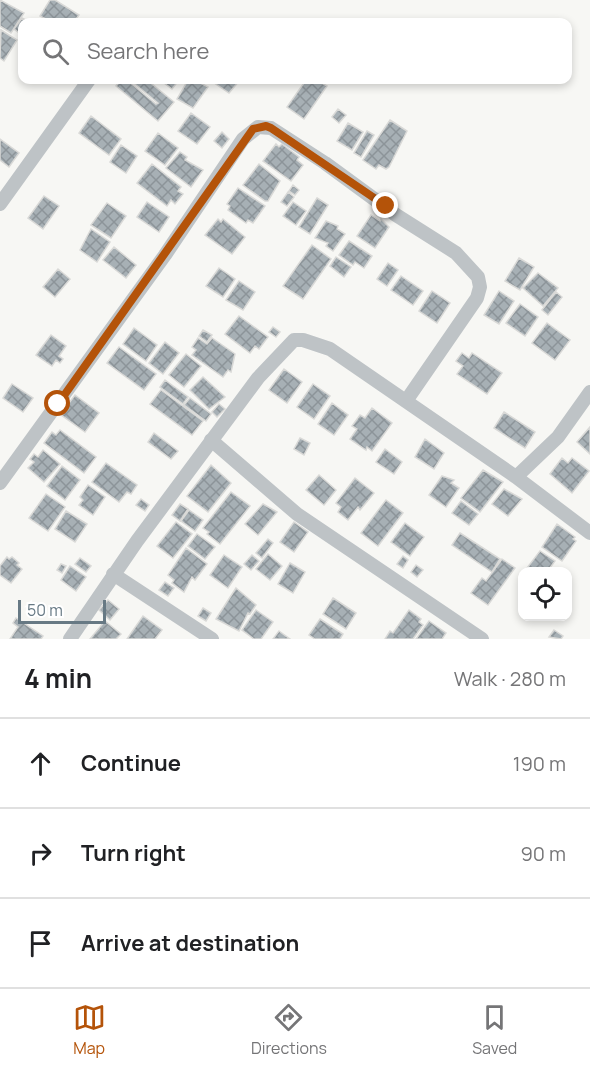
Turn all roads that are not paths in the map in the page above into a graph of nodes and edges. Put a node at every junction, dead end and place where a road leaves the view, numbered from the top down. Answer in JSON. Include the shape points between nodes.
{"nodes":[{"id":1,"x":85,"y":84,"type":"edge"},
{"id":2,"x":0,"y":204,"type":"edge"},
{"id":3,"x":590,"y":392,"type":"edge"},
{"id":4,"x":406,"y":401,"type":"junction"},
{"id":5,"x":211,"y":441,"type":"junction"},
{"id":6,"x":516,"y":477,"type":"junction"},
{"id":7,"x":0,"y":483,"type":"edge"},
{"id":8,"x":590,"y":533,"type":"edge"},
{"id":9,"x":113,"y":574,"type":"junction"},
{"id":10,"x":478,"y":638,"type":"edge"},
{"id":11,"x":70,"y":639,"type":"edge"},
{"id":12,"x":212,"y":639,"type":"edge"}],
"edges":[{"from":1,"to":2,"type":"street"},
{"from":3,"to":6,"type":"street","via":[[558,437]]},
{"from":4,"to":5,"type":"street","via":[[330,349],[294,340],[258,378]]},
{"from":4,"to":6,"type":"street"},
{"from":4,"to":7,"type":"street","via":[[477,298],[478,277],[456,253],[326,163],[271,128],[258,127],[243,139],[165,255]]},
{"from":5,"to":9,"type":"street"},
{"from":5,"to":10,"type":"street","via":[[297,514]]},
{"from":6,"to":8,"type":"street"},
{"from":9,"to":11,"type":"street"},
{"from":9,"to":12,"type":"street"}]}
